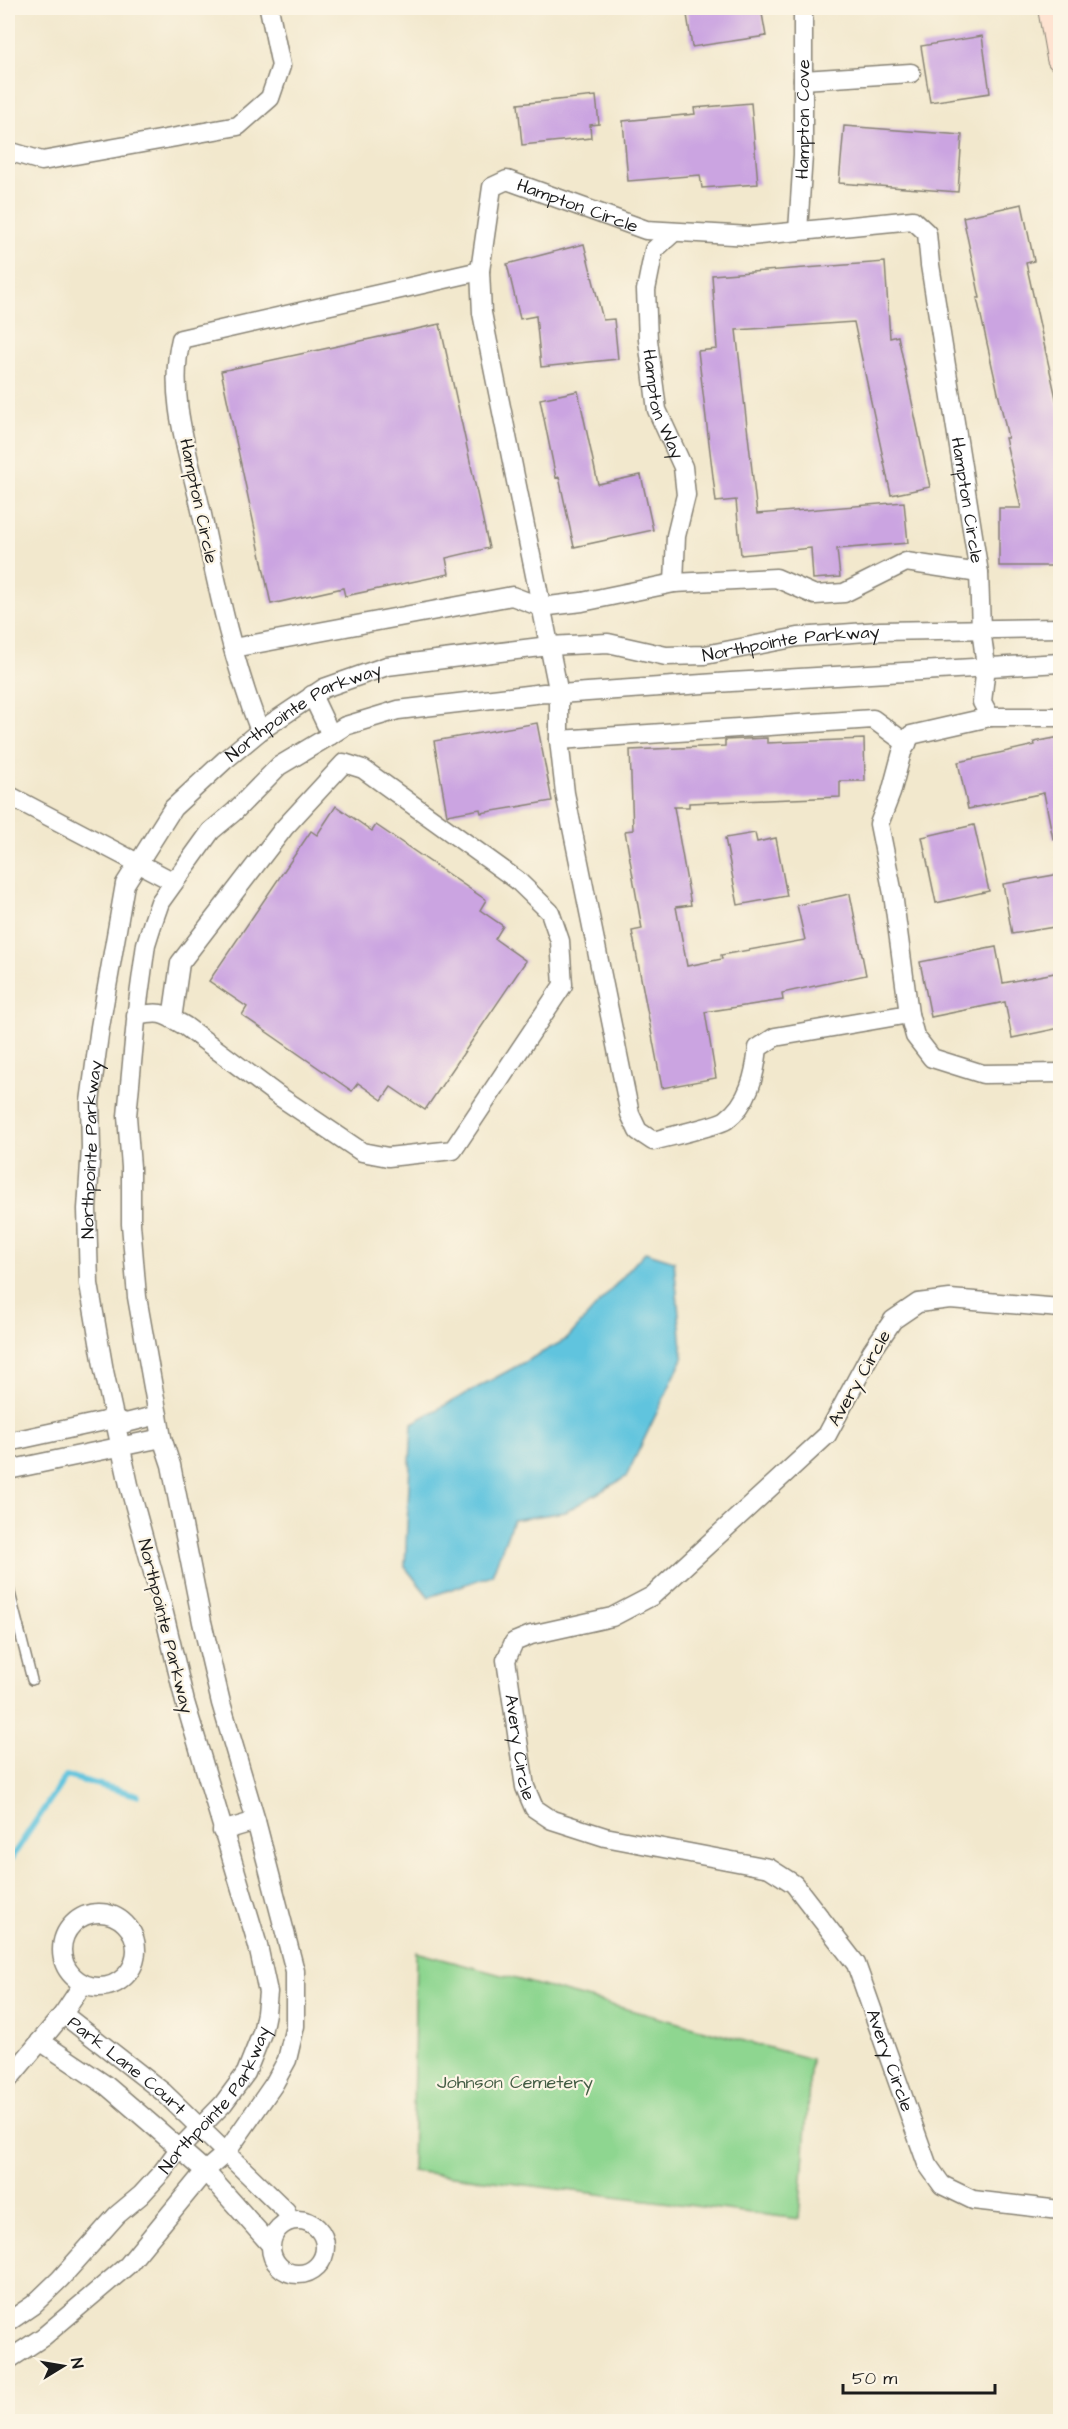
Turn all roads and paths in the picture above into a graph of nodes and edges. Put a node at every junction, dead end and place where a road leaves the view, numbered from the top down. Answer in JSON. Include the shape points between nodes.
{"nodes":[{"id":1,"x":269,"y":8,"type":"edge"},
{"id":2,"x":803,"y":8,"type":"edge"},
{"id":3,"x":1051,"y":8,"type":"edge"},
{"id":4,"x":1060,"y":58,"type":"edge"},
{"id":5,"x":911,"y":73,"type":"dead end"},
{"id":6,"x":803,"y":80,"type":"junction"},
{"id":7,"x":8,"y":151,"type":"edge"},
{"id":8,"x":798,"y":231,"type":"junction"},
{"id":9,"x":674,"y":232,"type":"junction"},
{"id":10,"x":480,"y":271,"type":"junction"},
{"id":11,"x":979,"y":573,"type":"junction"},
{"id":12,"x":674,"y":584,"type":"junction"},
{"id":13,"x":541,"y":607,"type":"junction"},
{"id":14,"x":1060,"y":628,"type":"edge"},
{"id":15,"x":981,"y":629,"type":"junction"},
{"id":16,"x":549,"y":646,"type":"junction"},
{"id":17,"x":233,"y":648,"type":"junction"},
{"id":18,"x":1060,"y":663,"type":"edge"},
{"id":19,"x":986,"y":666,"type":"junction"},
{"id":20,"x":559,"y":694,"type":"junction"},
{"id":21,"x":312,"y":695,"type":"junction"},
{"id":22,"x":990,"y":717,"type":"junction"},
{"id":23,"x":1060,"y":717,"type":"edge"},
{"id":24,"x":260,"y":731,"type":"junction"},
{"id":25,"x":331,"y":735,"type":"junction"},
{"id":26,"x":559,"y":740,"type":"junction"},
{"id":27,"x":907,"y":744,"type":"junction"},
{"id":28,"x":8,"y":795,"type":"edge"},
{"id":29,"x":138,"y":864,"type":"junction"},
{"id":30,"x":174,"y":882,"type":"junction"},
{"id":31,"x":909,"y":1014,"type":"junction"},
{"id":32,"x":136,"y":1016,"type":"junction"},
{"id":33,"x":172,"y":1019,"type":"junction"},
{"id":34,"x":1060,"y":1073,"type":"edge"},
{"id":35,"x":1060,"y":1308,"type":"edge"},
{"id":36,"x":158,"y":1415,"type":"junction"},
{"id":37,"x":114,"y":1419,"type":"junction"},
{"id":38,"x":26,"y":1438,"type":"junction"},
{"id":39,"x":162,"y":1438,"type":"junction"},
{"id":40,"x":8,"y":1442,"type":"edge"},
{"id":41,"x":120,"y":1448,"type":"junction"},
{"id":42,"x":30,"y":1466,"type":"junction"},
{"id":43,"x":8,"y":1470,"type":"edge"},
{"id":44,"x":8,"y":1586,"type":"edge"},
{"id":45,"x":32,"y":1680,"type":"dead end"},
{"id":46,"x":256,"y":1821,"type":"junction"},
{"id":47,"x":222,"y":1831,"type":"junction"},
{"id":48,"x":83,"y":1984,"type":"junction"},
{"id":49,"x":63,"y":2014,"type":"junction"},
{"id":50,"x":40,"y":2041,"type":"junction"},
{"id":51,"x":8,"y":2080,"type":"edge"},
{"id":52,"x":200,"y":2126,"type":"junction"},
{"id":53,"x":179,"y":2149,"type":"junction"},
{"id":54,"x":226,"y":2153,"type":"junction"},
{"id":55,"x":205,"y":2171,"type":"junction"},
{"id":56,"x":1060,"y":2210,"type":"edge"},
{"id":57,"x":289,"y":2221,"type":"junction"},
{"id":58,"x":270,"y":2244,"type":"junction"},
{"id":59,"x":8,"y":2322,"type":"edge"},
{"id":60,"x":8,"y":2360,"type":"edge"}],
"edges":[{"from":1,"to":7,"type":"street","via":[[281,66],[270,98],[238,126],[42,161]]},
{"from":2,"to":6,"type":"street","name":"Hampton Cove"},
{"from":3,"to":4,"type":"main road"},
{"from":5,"to":6,"type":"street"},
{"from":6,"to":8,"type":"street","name":"Hampton Cove"},
{"from":8,"to":9,"type":"street","name":"Hampton Circle","via":[[750,236]]},
{"from":8,"to":11,"type":"street","name":"Hampton Circle","via":[[913,220],[927,233]]},
{"from":9,"to":10,"type":"street","name":"Hampton Circle","via":[[646,231],[507,180],[492,187]]},
{"from":9,"to":12,"type":"street","name":"Hampton Way","via":[[654,250],[646,290],[657,410],[683,467],[686,495],[676,536]]},
{"from":10,"to":13,"type":"street","via":[[482,313]]},
{"from":10,"to":17,"type":"street","name":"Hampton Circle","via":[[181,339],[177,357],[178,407]]},
{"from":11,"to":12,"type":"street","via":[[906,562],[844,593],[815,595],[776,578]]},
{"from":11,"to":15,"type":"street","name":"Hampton Circle"},
{"from":12,"to":13,"type":"street"},
{"from":13,"to":16,"type":"street"},
{"from":13,"to":17,"type":"street","via":[[512,596]]},
{"from":14,"to":15,"type":"street","name":"Northpointe Parkway"},
{"from":15,"to":16,"type":"street","name":"Northpointe Parkway","via":[[798,637],[695,655],[666,656],[608,643]]},
{"from":15,"to":19,"type":"street","name":"Hampton Circle"},
{"from":16,"to":20,"type":"street"},
{"from":16,"to":21,"type":"street","name":"Northpointe Parkway","via":[[387,666]]},
{"from":17,"to":24,"type":"street","name":"Hampton Circle"},
{"from":18,"to":19,"type":"street","name":"Northpointe Parkway"},
{"from":19,"to":20,"type":"street","name":"Northpointe Parkway"},
{"from":19,"to":22,"type":"street","name":"Hampton Circle","via":[[982,702]]},
{"from":20,"to":25,"type":"street","name":"Northpointe Parkway","via":[[518,695],[398,710],[345,726]]},
{"from":20,"to":26,"type":"street"},
{"from":21,"to":24,"type":"street","name":"Northpointe Parkway"},
{"from":21,"to":25,"type":"street"},
{"from":22,"to":23,"type":"street"},
{"from":22,"to":27,"type":"street","via":[[912,735]]},
{"from":24,"to":29,"type":"street","name":"Northpointe Parkway","via":[[173,808]]},
{"from":25,"to":30,"type":"street","name":"Northpointe Parkway","via":[[279,766],[211,831]]},
{"from":26,"to":27,"type":"street","via":[[873,719]]},
{"from":26,"to":31,"type":"street","via":[[565,793],[597,960],[630,1114],[638,1131],[653,1141],[725,1121],[744,1101],[755,1072],[758,1048],[775,1037]]},
{"from":27,"to":31,"type":"street","via":[[879,824]]},
{"from":28,"to":29,"type":"street"},
{"from":29,"to":30,"type":"street"},
{"from":29,"to":37,"type":"street","name":"Northpointe Parkway","via":[[126,884],[90,1102],[89,1284]]},
{"from":30,"to":32,"type":"street","name":"Northpointe Parkway","via":[[160,902],[146,944]]},
{"from":31,"to":34,"type":"street","via":[[915,1036],[932,1058],[983,1074]]},
{"from":32,"to":33,"type":"street","via":[[159,1012]]},
{"from":32,"to":36,"type":"street","name":"Northpointe Parkway","via":[[127,1116],[131,1224],[136,1296]]},
{"from":33,"to":33,"type":"street","via":[[362,1152],[388,1157],[453,1150],[563,984],[560,941],[550,912],[517,880],[363,769],[344,763],[284,828],[180,963]]},
{"from":35,"to":56,"type":"street","name":"Avery Circle","via":[[950,1299],[918,1303],[893,1320],[827,1435],[652,1596],[612,1617],[522,1638],[514,1642],[506,1660],[525,1787],[534,1808],[552,1820],[605,1838],[769,1868],[794,1884],[856,1964],[927,2164],[942,2184],[972,2200]]},
{"from":36,"to":37,"type":"street","via":[[126,1423]]},
{"from":36,"to":39,"type":"street","name":"Northpointe Parkway"},
{"from":37,"to":38,"type":"street"},
{"from":37,"to":41,"type":"street","name":"Northpointe Parkway"},
{"from":38,"to":40,"type":"street"},
{"from":38,"to":42,"type":"street"},
{"from":39,"to":41,"type":"street"},
{"from":39,"to":46,"type":"street","name":"Northpointe Parkway","via":[[221,1703]]},
{"from":41,"to":42,"type":"street"},
{"from":41,"to":47,"type":"street","name":"Northpointe Parkway"},
{"from":42,"to":43,"type":"street"},
{"from":44,"to":45,"type":"lane"},
{"from":46,"to":47,"type":"street"},
{"from":46,"to":54,"type":"street","name":"Northpointe Parkway","via":[[294,1971],[295,2026],[287,2060],[274,2084]]},
{"from":47,"to":52,"type":"street","name":"Northpointe Parkway","via":[[242,1889],[268,1992],[262,2033],[246,2073]]},
{"from":48,"to":48,"type":"street","via":[[71,1976],[63,1962],[62,1941],[71,1923],[82,1915],[101,1911],[114,1915],[130,1928],[136,1941],[135,1960],[129,1973],[115,1984],[96,1988]]},
{"from":48,"to":49,"type":"street"},
{"from":49,"to":50,"type":"street"},
{"from":49,"to":52,"type":"street","name":"Park Lane Court"},
{"from":50,"to":51,"type":"street"},
{"from":50,"to":53,"type":"street","name":"Park Lane Court","via":[[106,2086]]},
{"from":52,"to":53,"type":"street","name":"Northpointe Parkway"},
{"from":52,"to":54,"type":"street","name":"Park Lane Court"},
{"from":53,"to":55,"type":"street","name":"Park Lane Court"},
{"from":53,"to":59,"type":"street","name":"Northpointe Parkway","via":[[141,2195],[117,2215],[60,2279]]},
{"from":54,"to":55,"type":"street","name":"Northpointe Parkway"},
{"from":54,"to":57,"type":"street","name":"Park Lane Court","via":[[286,2211]]},
{"from":55,"to":58,"type":"street","name":"Park Lane Court"},
{"from":55,"to":60,"type":"street","name":"Northpointe Parkway","via":[[128,2265],[43,2337]]},
{"from":57,"to":58,"type":"street","via":[[277,2230]]},
{"from":57,"to":58,"type":"street","name":"Park Lane Court","via":[[308,2222],[322,2235],[324,2256],[319,2265],[302,2275],[292,2275],[280,2269],[271,2255]]}]}
